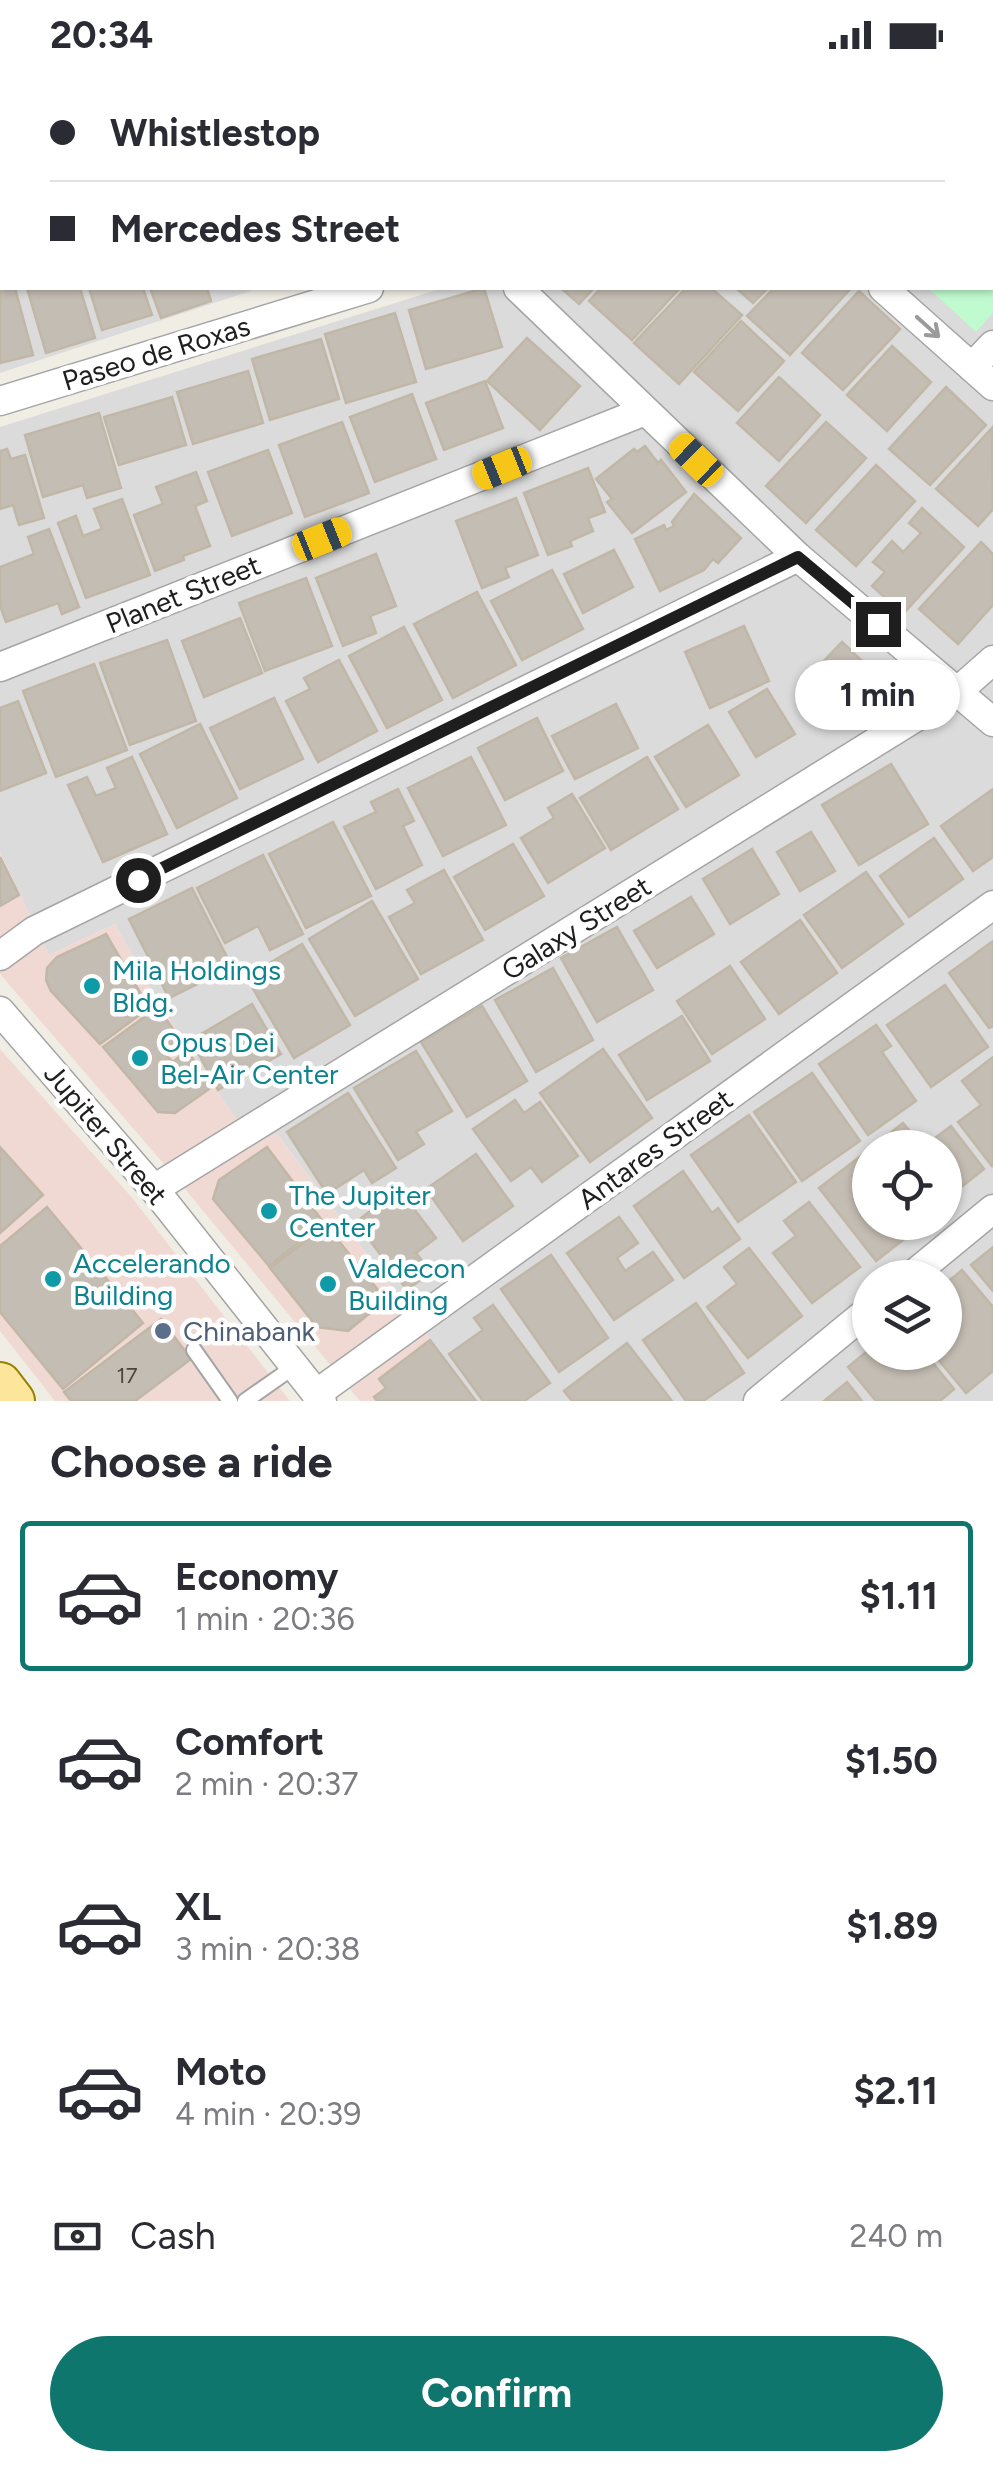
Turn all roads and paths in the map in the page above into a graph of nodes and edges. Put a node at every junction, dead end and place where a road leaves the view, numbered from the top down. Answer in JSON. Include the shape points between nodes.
{"nodes":[{"id":1,"x":362,"y":290,"type":"edge"},
{"id":2,"x":520,"y":290,"type":"edge"},
{"id":3,"x":885,"y":290,"type":"edge"},
{"id":4,"x":993,"y":344,"type":"edge"},
{"id":5,"x":982,"y":376,"type":"edge"},
{"id":6,"x":0,"y":401,"type":"edge"},
{"id":7,"x":645,"y":411,"type":"junction"},
{"id":8,"x":798,"y":557,"type":"junction"},
{"id":9,"x":993,"y":660,"type":"edge"},
{"id":10,"x":0,"y":667,"type":"edge"},
{"id":11,"x":958,"y":691,"type":"junction"},
{"id":12,"x":993,"y":722,"type":"edge"},
{"id":13,"x":993,"y":904,"type":"edge"},
{"id":14,"x":0,"y":956,"type":"edge"},
{"id":15,"x":0,"y":1011,"type":"edge"},
{"id":16,"x":154,"y":1189,"type":"junction"},
{"id":17,"x":993,"y":1209,"type":"edge"},
{"id":18,"x":931,"y":1260,"type":"edge"},
{"id":19,"x":852,"y":1325,"type":"edge"},
{"id":20,"x":194,"y":1350,"type":"dead end"},
{"id":21,"x":295,"y":1366,"type":"junction"},
{"id":22,"x":0,"y":1384,"type":"edge"},
{"id":23,"x":319,"y":1397,"type":"edge"},
{"id":24,"x":13,"y":1401,"type":"edge"},
{"id":25,"x":230,"y":1401,"type":"edge"},
{"id":26,"x":245,"y":1401,"type":"edge"},
{"id":27,"x":758,"y":1401,"type":"edge"}],
"edges":[{"from":1,"to":6,"type":"street","name":"Paseo de Roxas"},
{"from":2,"to":7,"type":"street"},
{"from":3,"to":5,"type":"street","one_way":true},
{"from":4,"to":5,"type":"street"},
{"from":7,"to":8,"type":"street"},
{"from":7,"to":10,"type":"street","name":"Planet Street"},
{"from":8,"to":11,"type":"street"},
{"from":8,"to":14,"type":"street","via":[[34,931]]},
{"from":9,"to":11,"type":"street","name":"Galaxy Street"},
{"from":11,"to":12,"type":"street"},
{"from":11,"to":16,"type":"street","name":"Galaxy Street"},
{"from":13,"to":23,"type":"street","name":"Antares Street"},
{"from":15,"to":16,"type":"street","name":"Jupiter Street"},
{"from":16,"to":21,"type":"street","name":"Jupiter Street"},
{"from":17,"to":18,"type":"street"},
{"from":19,"to":27,"type":"street"},
{"from":20,"to":25,"type":"lane"},
{"from":21,"to":23,"type":"street","name":"Jupiter Street"},
{"from":21,"to":26,"type":"lane"},
{"from":22,"to":24,"type":"main road"}]}
